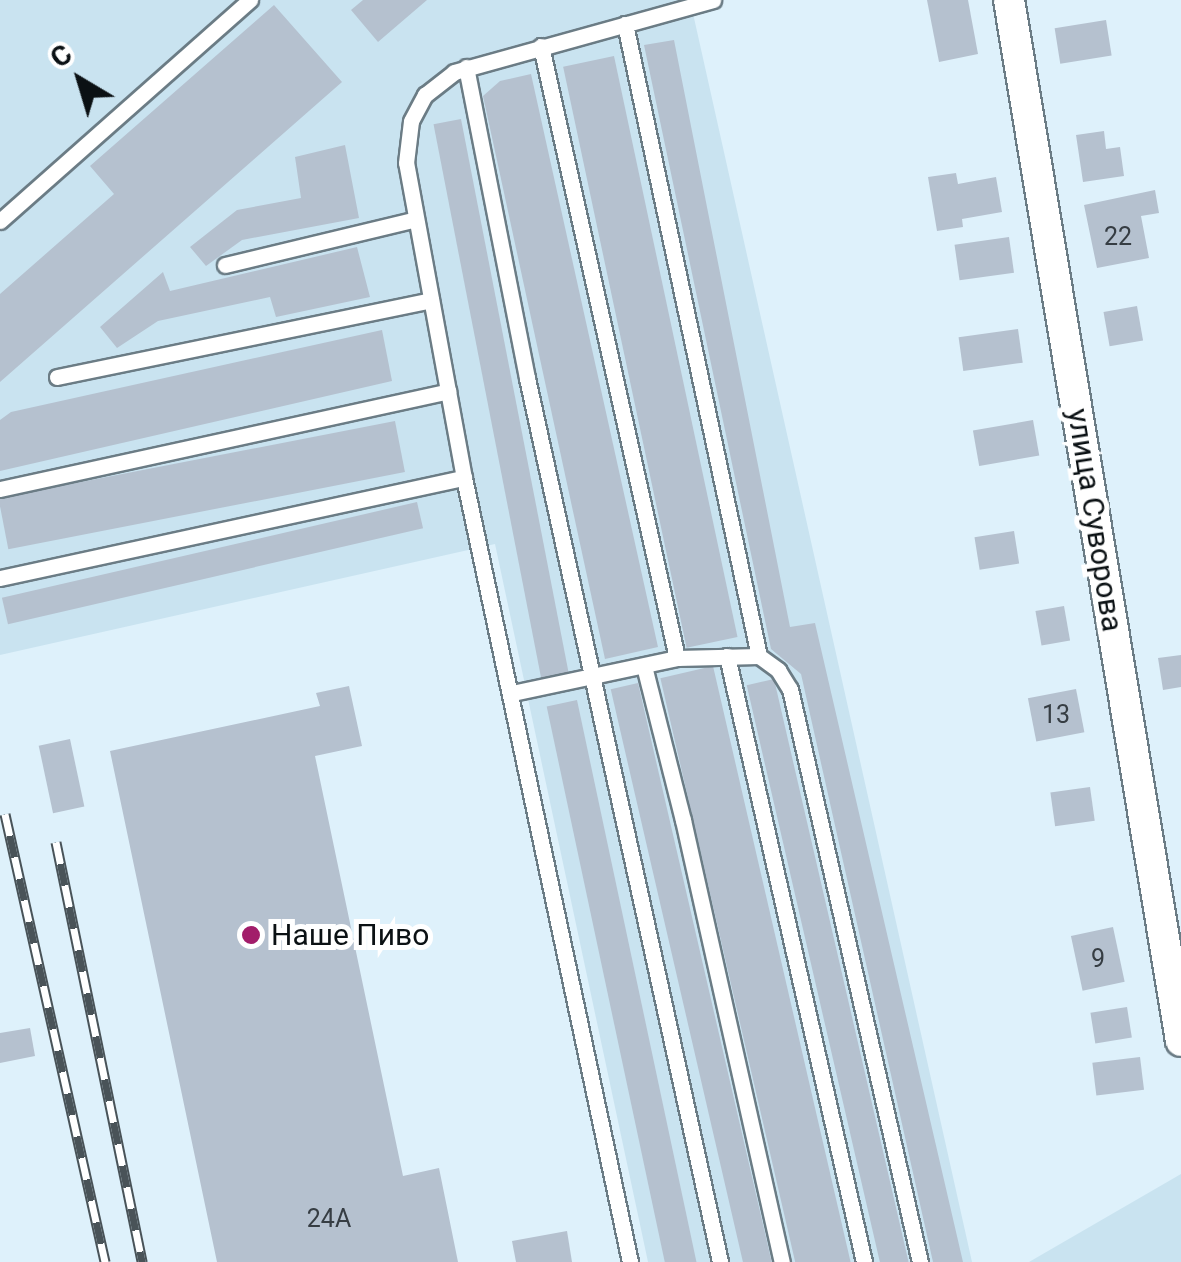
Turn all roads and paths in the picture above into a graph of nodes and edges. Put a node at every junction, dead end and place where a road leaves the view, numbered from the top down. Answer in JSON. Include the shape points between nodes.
{"nodes":[{"id":1,"x":250,"y":0,"type":"edge"},
{"id":2,"x":713,"y":0,"type":"edge"},
{"id":3,"x":1008,"y":0,"type":"edge"},
{"id":4,"x":624,"y":24,"type":"junction"},
{"id":5,"x":540,"y":46,"type":"junction"},
{"id":6,"x":466,"y":67,"type":"junction"},
{"id":7,"x":416,"y":219,"type":"junction"},
{"id":8,"x":0,"y":221,"type":"edge"},
{"id":9,"x":224,"y":265,"type":"dead end"},
{"id":10,"x":432,"y":300,"type":"junction"},
{"id":11,"x":56,"y":377,"type":"dead end"},
{"id":12,"x":448,"y":391,"type":"junction"},
{"id":13,"x":464,"y":478,"type":"junction"},
{"id":14,"x":0,"y":489,"type":"edge"},
{"id":15,"x":0,"y":578,"type":"edge"},
{"id":16,"x":727,"y":656,"type":"junction"},
{"id":17,"x":759,"y":656,"type":"junction"},
{"id":18,"x":677,"y":658,"type":"junction"},
{"id":19,"x":644,"y":666,"type":"junction"},
{"id":20,"x":594,"y":678,"type":"junction"},
{"id":21,"x":512,"y":694,"type":"junction"},
{"id":22,"x":1181,"y":1041,"type":"edge"},
{"id":23,"x":630,"y":1262,"type":"edge"},
{"id":24,"x":720,"y":1262,"type":"edge"},
{"id":25,"x":782,"y":1262,"type":"edge"},
{"id":26,"x":864,"y":1262,"type":"edge"},
{"id":27,"x":920,"y":1262,"type":"edge"}],
"edges":[{"from":1,"to":8,"type":"lane"},
{"from":2,"to":4,"type":"lane"},
{"from":3,"to":22,"type":"street","name":"улица Суворова"},
{"from":4,"to":5,"type":"lane"},
{"from":4,"to":17,"type":"lane"},
{"from":5,"to":6,"type":"lane"},
{"from":5,"to":18,"type":"lane"},
{"from":6,"to":7,"type":"lane","via":[[426,95],[411,121],[406,163]]},
{"from":6,"to":20,"type":"lane"},
{"from":7,"to":9,"type":"lane"},
{"from":7,"to":10,"type":"lane"},
{"from":10,"to":11,"type":"lane"},
{"from":10,"to":12,"type":"lane"},
{"from":12,"to":13,"type":"lane"},
{"from":12,"to":14,"type":"lane"},
{"from":13,"to":15,"type":"lane"},
{"from":13,"to":21,"type":"lane"},
{"from":16,"to":17,"type":"lane"},
{"from":16,"to":18,"type":"lane"},
{"from":16,"to":26,"type":"lane"},
{"from":17,"to":27,"type":"lane","via":[[790,690]]},
{"from":18,"to":19,"type":"lane"},
{"from":19,"to":20,"type":"lane"},
{"from":19,"to":25,"type":"lane"},
{"from":20,"to":21,"type":"lane"},
{"from":20,"to":24,"type":"lane"},
{"from":21,"to":23,"type":"lane"}]}
